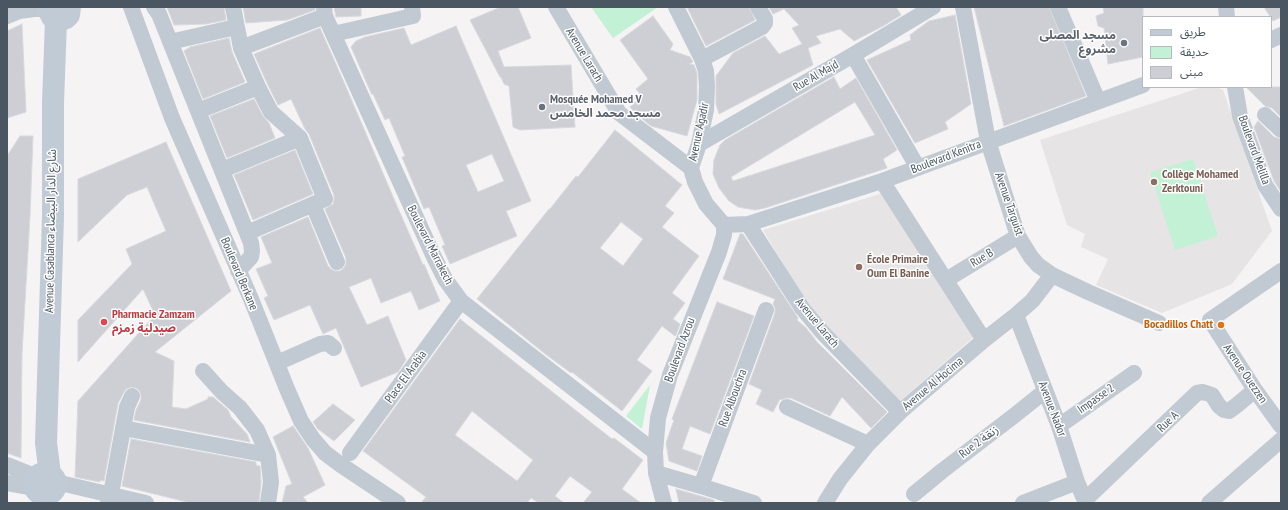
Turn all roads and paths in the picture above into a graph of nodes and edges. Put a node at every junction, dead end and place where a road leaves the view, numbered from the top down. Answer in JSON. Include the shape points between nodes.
{"nodes":[{"id":1,"x":131,"y":7,"type":"edge"},
{"id":2,"x":154,"y":7,"type":"edge"},
{"id":3,"x":233,"y":7,"type":"edge"},
{"id":4,"x":412,"y":7,"type":"edge"},
{"id":5,"x":556,"y":7,"type":"edge"},
{"id":6,"x":758,"y":7,"type":"edge"},
{"id":7,"x":933,"y":7,"type":"edge"},
{"id":8,"x":963,"y":7,"type":"edge"},
{"id":9,"x":1058,"y":7,"type":"edge"},
{"id":10,"x":679,"y":8,"type":"edge"},
{"id":11,"x":56,"y":11,"type":"edge"},
{"id":12,"x":325,"y":12,"type":"edge"},
{"id":13,"x":7,"y":16,"type":"edge"},
{"id":14,"x":236,"y":27,"type":"junction"},
{"id":15,"x":333,"y":34,"type":"junction"},
{"id":16,"x":1281,"y":34,"type":"edge"},
{"id":17,"x":1272,"y":39,"type":"edge"},
{"id":18,"x":170,"y":42,"type":"junction"},
{"id":19,"x":241,"y":48,"type":"junction"},
{"id":20,"x":853,"y":55,"type":"junction"},
{"id":21,"x":702,"y":59,"type":"junction"},
{"id":22,"x":1142,"y":85,"type":"edge"},
{"id":23,"x":258,"y":87,"type":"junction"},
{"id":24,"x":1235,"y":88,"type":"edge"},
{"id":25,"x":1098,"y":101,"type":"junction"},
{"id":26,"x":198,"y":111,"type":"junction"},
{"id":27,"x":1265,"y":115,"type":"dead end"},
{"id":28,"x":1281,"y":130,"type":"edge"},
{"id":29,"x":300,"y":138,"type":"junction"},
{"id":30,"x":988,"y":142,"type":"junction"},
{"id":31,"x":699,"y":144,"type":"junction"},
{"id":32,"x":691,"y":168,"type":"junction"},
{"id":33,"x":918,"y":168,"type":"junction"},
{"id":34,"x":222,"y":170,"type":"junction"},
{"id":35,"x":882,"y":181,"type":"junction"},
{"id":36,"x":313,"y":205,"type":"junction"},
{"id":37,"x":1281,"y":209,"type":"edge"},
{"id":38,"x":748,"y":224,"type":"junction"},
{"id":39,"x":724,"y":225,"type":"junction"},
{"id":40,"x":247,"y":233,"type":"junction"},
{"id":41,"x":1018,"y":236,"type":"junction"},
{"id":42,"x":337,"y":262,"type":"dead end"},
{"id":43,"x":238,"y":271,"type":"junction"},
{"id":44,"x":1281,"y":271,"type":"edge"},
{"id":45,"x":1052,"y":275,"type":"junction"},
{"id":46,"x":946,"y":280,"type":"junction"},
{"id":47,"x":461,"y":301,"type":"junction"},
{"id":48,"x":766,"y":310,"type":"dead end"},
{"id":49,"x":1016,"y":315,"type":"junction"},
{"id":50,"x":1159,"y":323,"type":"dead end"},
{"id":51,"x":984,"y":340,"type":"junction"},
{"id":52,"x":334,"y":348,"type":"dead end"},
{"id":53,"x":277,"y":363,"type":"junction"},
{"id":54,"x":203,"y":371,"type":"dead end"},
{"id":55,"x":1134,"y":373,"type":"dead end"},
{"id":56,"x":1255,"y":390,"type":"junction"},
{"id":57,"x":1045,"y":391,"type":"junction"},
{"id":58,"x":132,"y":396,"type":"dead end"},
{"id":59,"x":786,"y":407,"type":"dead end"},
{"id":60,"x":900,"y":412,"type":"junction"},
{"id":61,"x":1059,"y":426,"type":"junction"},
{"id":62,"x":1281,"y":426,"type":"edge"},
{"id":63,"x":123,"y":428,"type":"junction"},
{"id":64,"x":1281,"y":440,"type":"edge"},
{"id":65,"x":868,"y":444,"type":"junction"},
{"id":66,"x":655,"y":452,"type":"junction"},
{"id":67,"x":350,"y":453,"type":"dead end"},
{"id":68,"x":268,"y":455,"type":"junction"},
{"id":69,"x":7,"y":465,"type":"edge"},
{"id":70,"x":656,"y":473,"type":"junction"},
{"id":71,"x":1077,"y":482,"type":"junction"},
{"id":72,"x":7,"y":483,"type":"edge"},
{"id":73,"x":701,"y":486,"type":"junction"},
{"id":74,"x":44,"y":488,"type":"edge"},
{"id":75,"x":914,"y":494,"type":"dead end"},
{"id":76,"x":105,"y":500,"type":"edge"},
{"id":77,"x":1085,"y":501,"type":"edge"},
{"id":78,"x":146,"y":503,"type":"edge"},
{"id":79,"x":268,"y":503,"type":"edge"},
{"id":80,"x":398,"y":503,"type":"edge"},
{"id":81,"x":664,"y":503,"type":"edge"},
{"id":82,"x":754,"y":503,"type":"edge"},
{"id":83,"x":825,"y":503,"type":"edge"},
{"id":84,"x":1023,"y":503,"type":"edge"},
{"id":85,"x":1209,"y":503,"type":"edge"}],
"edges":[{"from":1,"to":43,"type":"street","name":"Boulevard Berkane","via":[[172,118]]},
{"from":2,"to":18,"type":"street"},
{"from":3,"to":14,"type":"street"},
{"from":4,"to":15,"type":"street","via":[[412,16]]},
{"from":5,"to":32,"type":"street","name":"Avenue Larach","via":[[619,113]]},
{"from":6,"to":21,"type":"street","via":[[765,20],[762,27]]},
{"from":7,"to":20,"type":"street","name":"Rue Al Majd"},
{"from":8,"to":30,"type":"street","name":"Avenue Targuist"},
{"from":9,"to":25,"type":"street"},
{"from":10,"to":21,"type":"street","name":"Avenue Agadir"},
{"from":11,"to":13,"type":"street","via":[[34,8]]},
{"from":11,"to":74,"type":"street","name":"Avenue Casablanca شارع الدار البيضاء","via":[[53,216]]},
{"from":12,"to":15,"type":"street","name":"Boulevard Marrakech"},
{"from":12,"to":19,"type":"street"},
{"from":14,"to":18,"type":"street"},
{"from":14,"to":19,"type":"street"},
{"from":15,"to":47,"type":"street","name":"Boulevard Marrakech","via":[[434,257],[445,279]]},
{"from":16,"to":17,"type":"street"},
{"from":18,"to":26,"type":"street"},
{"from":19,"to":23,"type":"street"},
{"from":20,"to":31,"type":"street","name":"Rue Al Majd"},
{"from":20,"to":33,"type":"street"},
{"from":21,"to":31,"type":"street","name":"Avenue Agadir","via":[[707,87],[706,110]]},
{"from":22,"to":25,"type":"street","name":"Boulevard Kenitra"},
{"from":23,"to":26,"type":"street"},
{"from":23,"to":29,"type":"street","via":[[270,112]]},
{"from":24,"to":37,"type":"street","name":"Boulevard Melilla","via":[[1240,116],[1265,185]]},
{"from":25,"to":30,"type":"street","name":"Boulevard Kenitra"},
{"from":26,"to":34,"type":"street"},
{"from":27,"to":28,"type":"street"},
{"from":29,"to":34,"type":"street"},
{"from":29,"to":36,"type":"street","via":[[325,199]]},
{"from":30,"to":33,"type":"street","name":"Boulevard Kenitra"},
{"from":30,"to":41,"type":"street","name":"Avenue Targuist"},
{"from":31,"to":32,"type":"street","name":"Avenue Agadir"},
{"from":32,"to":39,"type":"street","via":[[706,204]]},
{"from":33,"to":35,"type":"street","name":"Boulevard Kenitra"},
{"from":34,"to":40,"type":"street"},
{"from":35,"to":38,"type":"street","name":"Boulevard Kenitra"},
{"from":35,"to":46,"type":"street"},
{"from":36,"to":40,"type":"street"},
{"from":36,"to":42,"type":"street"},
{"from":38,"to":39,"type":"street"},
{"from":38,"to":60,"type":"street","name":"Avenue Larach","via":[[802,308]]},
{"from":39,"to":66,"type":"street","name":"Boulevard Azrou","via":[[719,252],[670,375],[658,418]]},
{"from":40,"to":43,"type":"street","via":[[251,257]]},
{"from":41,"to":45,"type":"street","name":"Avenue Targuist","via":[[1030,257]]},
{"from":41,"to":46,"type":"street","name":"Rue B"},
{"from":43,"to":53,"type":"street","name":"Boulevard Berkane"},
{"from":44,"to":56,"type":"street","name":"Avenue Ouezzen","via":[[1210,320]]},
{"from":45,"to":49,"type":"street","name":"Avenue Al Hocima","via":[[1032,301]]},
{"from":45,"to":50,"type":"street","name":"Avenue Targuist"},
{"from":46,"to":51,"type":"street"},
{"from":47,"to":66,"type":"street","name":"Boulevard Marrakech"},
{"from":47,"to":67,"type":"street","name":"Place El Arabia"},
{"from":48,"to":73,"type":"street","name":"Rue Albouchra"},
{"from":49,"to":51,"type":"street","name":"Avenue Al Hocima"},
{"from":49,"to":57,"type":"street","name":"Avenue Nador"},
{"from":51,"to":60,"type":"street","name":"Avenue Al Hocima"},
{"from":52,"to":53,"type":"street","via":[[328,343],[320,344]]},
{"from":53,"to":80,"type":"street","name":"Boulevard Berkane","via":[[301,421],[325,453]]},
{"from":54,"to":68,"type":"street","via":[[249,419]]},
{"from":55,"to":61,"type":"street","name":"Impasse 2"},
{"from":56,"to":62,"type":"street","name":"Avenue Ouezzen"},
{"from":56,"to":77,"type":"street","name":"Rue A","via":[[1229,410],[1219,406],[1212,395],[1197,393]]},
{"from":57,"to":61,"type":"street","name":"Avenue Nador"},
{"from":57,"to":75,"type":"street","name":"Rue 2 زنقة"},
{"from":58,"to":63,"type":"street"},
{"from":59,"to":65,"type":"street"},
{"from":60,"to":65,"type":"street","name":"Avenue Al Hocima"},
{"from":61,"to":71,"type":"street","name":"Avenue Nador"},
{"from":63,"to":68,"type":"street"},
{"from":63,"to":76,"type":"street"},
{"from":64,"to":85,"type":"street"},
{"from":65,"to":83,"type":"street","name":"Avenue Al Hocima","via":[[840,479]]},
{"from":66,"to":70,"type":"street","name":"Boulevard Azrou"},
{"from":68,"to":79,"type":"street","via":[[271,482]]},
{"from":69,"to":74,"type":"street"},
{"from":70,"to":73,"type":"street"},
{"from":70,"to":81,"type":"street","name":"Boulevard Azrou"},
{"from":71,"to":77,"type":"street","name":"Avenue Nador"},
{"from":71,"to":84,"type":"street"},
{"from":72,"to":74,"type":"street"},
{"from":73,"to":82,"type":"street"},
{"from":74,"to":76,"type":"street"},
{"from":76,"to":78,"type":"street"}]}
